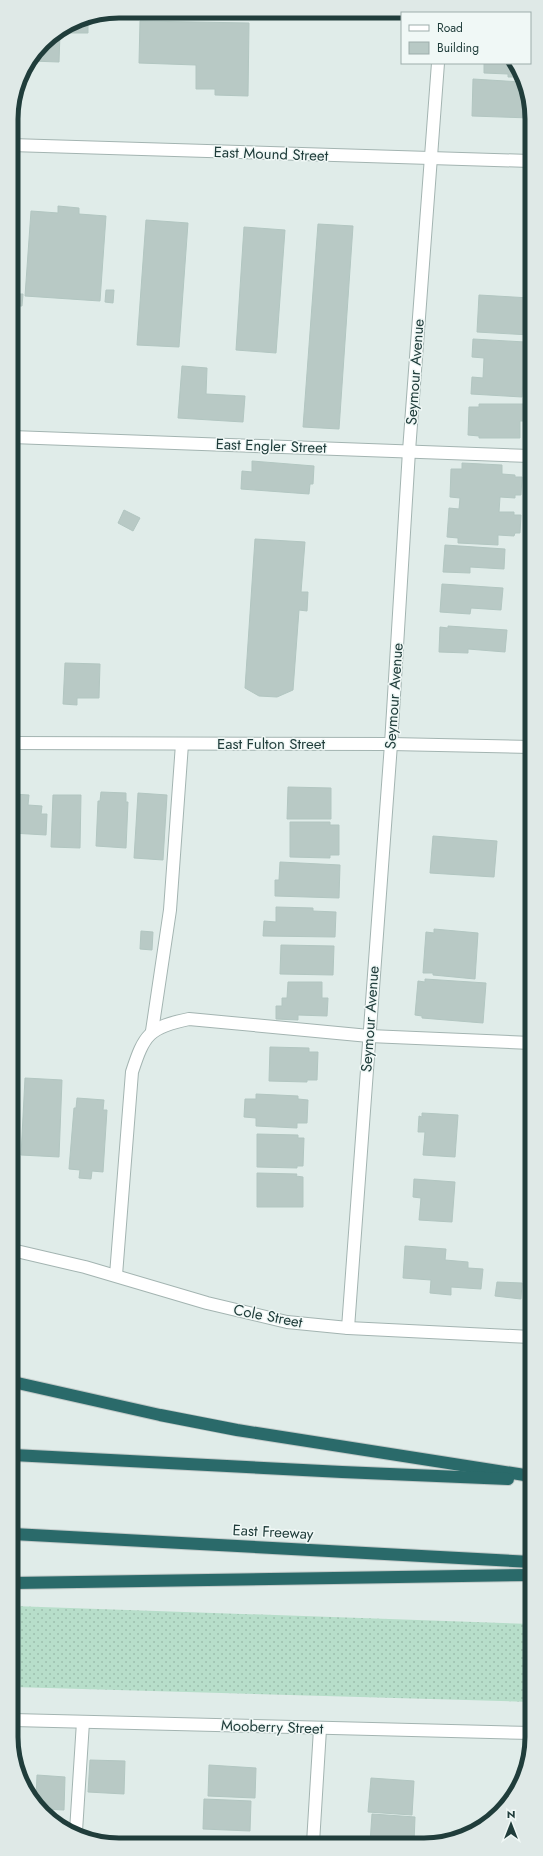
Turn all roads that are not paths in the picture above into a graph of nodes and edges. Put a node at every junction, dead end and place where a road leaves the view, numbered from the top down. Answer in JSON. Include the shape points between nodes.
{"nodes":[{"id":1,"x":438,"y":64,"type":"edge"},
{"id":2,"x":18,"y":145,"type":"edge"},
{"id":3,"x":432,"y":158,"type":"junction"},
{"id":4,"x":525,"y":161,"type":"edge"},
{"id":5,"x":18,"y":437,"type":"edge"},
{"id":6,"x":409,"y":451,"type":"junction"},
{"id":7,"x":525,"y":456,"type":"edge"},
{"id":8,"x":18,"y":743,"type":"edge"},
{"id":9,"x":182,"y":744,"type":"junction"},
{"id":10,"x":391,"y":744,"type":"junction"},
{"id":11,"x":525,"y":747,"type":"edge"},
{"id":12,"x":152,"y":1031,"type":"junction"},
{"id":13,"x":369,"y":1036,"type":"junction"},
{"id":14,"x":525,"y":1043,"type":"edge"},
{"id":15,"x":18,"y":1252,"type":"edge"},
{"id":16,"x":116,"y":1276,"type":"junction"},
{"id":17,"x":348,"y":1328,"type":"junction"},
{"id":18,"x":525,"y":1337,"type":"edge"},
{"id":19,"x":18,"y":1383,"type":"edge"},
{"id":20,"x":18,"y":1455,"type":"edge"},
{"id":21,"x":525,"y":1475,"type":"edge"},
{"id":22,"x":525,"y":1480,"type":"edge"},
{"id":23,"x":18,"y":1534,"type":"edge"},
{"id":24,"x":525,"y":1562,"type":"edge"},
{"id":25,"x":525,"y":1575,"type":"edge"},
{"id":26,"x":18,"y":1583,"type":"edge"},
{"id":27,"x":18,"y":1720,"type":"edge"},
{"id":28,"x":83,"y":1722,"type":"junction"},
{"id":29,"x":320,"y":1729,"type":"junction"},
{"id":30,"x":525,"y":1733,"type":"edge"},
{"id":31,"x":76,"y":1828,"type":"edge"},
{"id":32,"x":313,"y":1838,"type":"edge"}],
"edges":[{"from":1,"to":3,"type":"street","name":"Seymour Avenue"},
{"from":2,"to":3,"type":"street","name":"East Mound Street"},
{"from":3,"to":4,"type":"street","name":"East Mound Street"},
{"from":3,"to":6,"type":"street","name":"Seymour Avenue"},
{"from":5,"to":6,"type":"street","name":"East Engler Street"},
{"from":6,"to":7,"type":"street","name":"East Engler Street"},
{"from":6,"to":10,"type":"street","name":"Seymour Avenue"},
{"from":8,"to":9,"type":"street","name":"East Fulton Street"},
{"from":9,"to":10,"type":"street","name":"East Fulton Street"},
{"from":9,"to":12,"type":"street","via":[[170,910]]},
{"from":10,"to":11,"type":"street","name":"East Fulton Street"},
{"from":10,"to":13,"type":"street","name":"Seymour Avenue"},
{"from":12,"to":13,"type":"street","via":[[171,1022],[188,1019]]},
{"from":12,"to":16,"type":"street","via":[[141,1046],[132,1072]]},
{"from":13,"to":14,"type":"street"},
{"from":13,"to":17,"type":"street","name":"Seymour Avenue"},
{"from":15,"to":16,"type":"street","name":"Cole Street"},
{"from":16,"to":17,"type":"street","name":"Cole Street","via":[[207,1303],[287,1322]]},
{"from":17,"to":18,"type":"street","name":"Cole Street"},
{"from":19,"to":21,"type":"highway","via":[[207,1424]]},
{"from":20,"to":22,"type":"highway"},
{"from":23,"to":24,"type":"highway","name":"East Freeway"},
{"from":25,"to":26,"type":"highway"},
{"from":27,"to":28,"type":"street","name":"Mooberry Street"},
{"from":28,"to":29,"type":"street","name":"Mooberry Street"},
{"from":28,"to":31,"type":"street"},
{"from":29,"to":30,"type":"street","name":"Mooberry Street"},
{"from":29,"to":32,"type":"street"}]}
